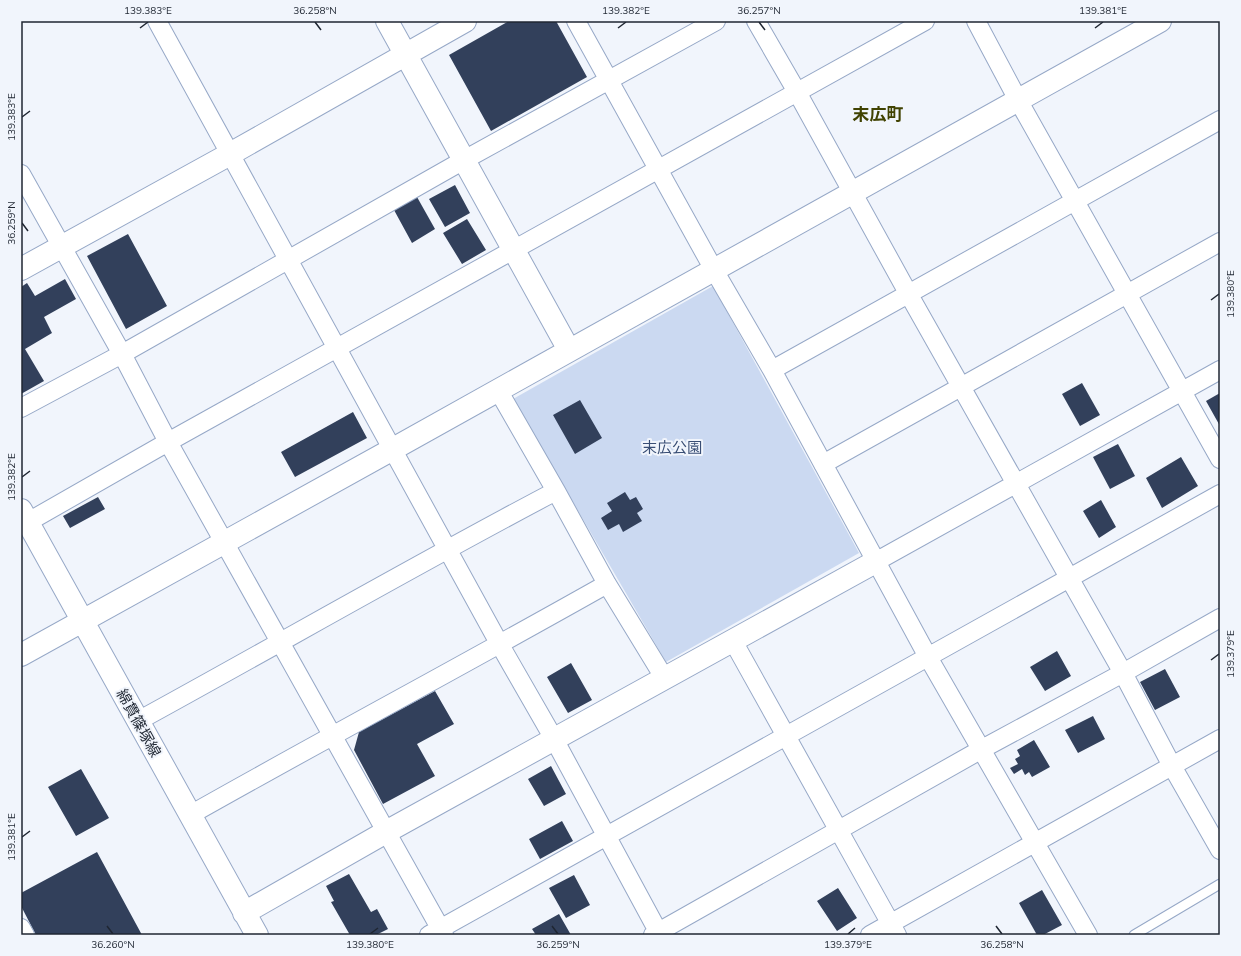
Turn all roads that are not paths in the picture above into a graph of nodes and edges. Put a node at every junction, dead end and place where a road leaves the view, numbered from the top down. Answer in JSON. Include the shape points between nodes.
{"nodes":[{"id":1,"x":157,"y":21,"type":"edge"},
{"id":2,"x":387,"y":21,"type":"edge"},
{"id":3,"x":465,"y":21,"type":"edge"},
{"id":4,"x":576,"y":21,"type":"edge"},
{"id":5,"x":716,"y":21,"type":"edge"},
{"id":6,"x":756,"y":21,"type":"edge"},
{"id":7,"x":926,"y":21,"type":"edge"},
{"id":8,"x":976,"y":21,"type":"edge"},
{"id":9,"x":1160,"y":21,"type":"edge"},
{"id":10,"x":405,"y":54,"type":"junction"},
{"id":11,"x":608,"y":81,"type":"junction"},
{"id":12,"x":797,"y":92,"type":"junction"},
{"id":13,"x":1018,"y":100,"type":"junction"},
{"id":14,"x":1220,"y":120,"type":"edge"},
{"id":15,"x":230,"y":154,"type":"junction"},
{"id":16,"x":464,"y":160,"type":"junction"},
{"id":17,"x":658,"y":170,"type":"junction"},
{"id":18,"x":21,"y":174,"type":"edge"},
{"id":19,"x":853,"y":193,"type":"junction"},
{"id":20,"x":1075,"y":200,"type":"junction"},
{"id":21,"x":1220,"y":242,"type":"edge"},
{"id":22,"x":61,"y":247,"type":"junction"},
{"id":23,"x":514,"y":250,"type":"junction"},
{"id":24,"x":288,"y":259,"type":"junction"},
{"id":25,"x":21,"y":269,"type":"edge"},
{"id":26,"x":714,"y":270,"type":"junction"},
{"id":27,"x":908,"y":293,"type":"junction"},
{"id":28,"x":1128,"y":293,"type":"junction"},
{"id":29,"x":338,"y":348,"type":"junction"},
{"id":30,"x":569,"y":350,"type":"junction"},
{"id":31,"x":122,"y":354,"type":"junction"},
{"id":32,"x":772,"y":370,"type":"junction"},
{"id":33,"x":1220,"y":370,"type":"edge"},
{"id":34,"x":962,"y":388,"type":"junction"},
{"id":35,"x":498,"y":390,"type":"junction"},
{"id":36,"x":1183,"y":391,"type":"junction"},
{"id":37,"x":21,"y":408,"type":"edge"},
{"id":38,"x":168,"y":442,"type":"junction"},
{"id":39,"x":393,"y":449,"type":"junction"},
{"id":40,"x":1220,"y":459,"type":"edge"},
{"id":41,"x":823,"y":464,"type":"junction"},
{"id":42,"x":1016,"y":483,"type":"junction"},
{"id":43,"x":556,"y":491,"type":"junction"},
{"id":44,"x":1220,"y":494,"type":"edge"},
{"id":45,"x":24,"y":516,"type":"edge"},
{"id":46,"x":224,"y":542,"type":"junction"},
{"id":47,"x":447,"y":548,"type":"junction"},
{"id":48,"x":877,"y":561,"type":"junction"},
{"id":49,"x":1069,"y":578,"type":"junction"},
{"id":50,"x":607,"y":584,"type":"junction"},
{"id":51,"x":1220,"y":618,"type":"edge"},
{"id":52,"x":82,"y":621,"type":"junction"},
{"id":53,"x":733,"y":641,"type":"junction"},
{"id":54,"x":280,"y":643,"type":"junction"},
{"id":55,"x":500,"y":644,"type":"junction"},
{"id":56,"x":21,"y":655,"type":"edge"},
{"id":57,"x":928,"y":657,"type":"junction"},
{"id":58,"x":1123,"y":673,"type":"junction"},
{"id":59,"x":665,"y":679,"type":"junction"},
{"id":60,"x":138,"y":721,"type":"junction"},
{"id":61,"x":332,"y":735,"type":"junction"},
{"id":62,"x":786,"y":736,"type":"junction"},
{"id":63,"x":554,"y":739,"type":"junction"},
{"id":64,"x":1220,"y":739,"type":"edge"},
{"id":65,"x":982,"y":749,"type":"junction"},
{"id":66,"x":1172,"y":766,"type":"junction"},
{"id":67,"x":190,"y":815,"type":"junction"},
{"id":68,"x":838,"y":831,"type":"junction"},
{"id":69,"x":386,"y":832,"type":"junction"},
{"id":70,"x":606,"y":836,"type":"junction"},
{"id":71,"x":1035,"y":843,"type":"junction"},
{"id":72,"x":1220,"y":850,"type":"edge"},
{"id":73,"x":1220,"y":884,"type":"edge"},
{"id":74,"x":244,"y":913,"type":"junction"},
{"id":75,"x":21,"y":928,"type":"edge"},
{"id":76,"x":894,"y":929,"type":"edge"},
{"id":77,"x":438,"y":933,"type":"edge"},
{"id":78,"x":657,"y":934,"type":"edge"},
{"id":79,"x":25,"y":935,"type":"edge"},
{"id":80,"x":257,"y":935,"type":"edge"},
{"id":81,"x":870,"y":935,"type":"edge"},
{"id":82,"x":1088,"y":935,"type":"edge"},
{"id":83,"x":1134,"y":935,"type":"edge"}],
"edges":[{"from":1,"to":15,"type":"street"},
{"from":2,"to":10,"type":"street"},
{"from":3,"to":10,"type":"street"},
{"from":4,"to":11,"type":"street"},
{"from":5,"to":11,"type":"street"},
{"from":6,"to":12,"type":"street"},
{"from":7,"to":12,"type":"street"},
{"from":8,"to":13,"type":"street"},
{"from":9,"to":13,"type":"street"},
{"from":10,"to":15,"type":"street"},
{"from":10,"to":16,"type":"street"},
{"from":11,"to":16,"type":"street"},
{"from":11,"to":17,"type":"street"},
{"from":12,"to":17,"type":"street"},
{"from":12,"to":19,"type":"street"},
{"from":13,"to":19,"type":"street"},
{"from":13,"to":20,"type":"street"},
{"from":14,"to":20,"type":"street"},
{"from":15,"to":22,"type":"street"},
{"from":15,"to":24,"type":"street"},
{"from":16,"to":23,"type":"street"},
{"from":16,"to":24,"type":"street"},
{"from":17,"to":23,"type":"street"},
{"from":17,"to":26,"type":"street"},
{"from":18,"to":22,"type":"street"},
{"from":19,"to":26,"type":"street"},
{"from":19,"to":27,"type":"street"},
{"from":20,"to":27,"type":"street"},
{"from":20,"to":28,"type":"street"},
{"from":21,"to":28,"type":"street"},
{"from":22,"to":25,"type":"street"},
{"from":22,"to":31,"type":"street"},
{"from":23,"to":29,"type":"street"},
{"from":23,"to":30,"type":"street"},
{"from":24,"to":29,"type":"street"},
{"from":24,"to":31,"type":"street"},
{"from":26,"to":30,"type":"street"},
{"from":26,"to":32,"type":"street"},
{"from":27,"to":32,"type":"street"},
{"from":27,"to":34,"type":"street"},
{"from":28,"to":34,"type":"street"},
{"from":28,"to":36,"type":"street"},
{"from":29,"to":38,"type":"street"},
{"from":29,"to":39,"type":"street"},
{"from":30,"to":35,"type":"street"},
{"from":31,"to":37,"type":"street"},
{"from":31,"to":38,"type":"street"},
{"from":32,"to":41,"type":"street"},
{"from":33,"to":36,"type":"street"},
{"from":34,"to":41,"type":"street"},
{"from":34,"to":42,"type":"street"},
{"from":35,"to":39,"type":"street"},
{"from":35,"to":43,"type":"street"},
{"from":36,"to":40,"type":"street"},
{"from":36,"to":42,"type":"street"},
{"from":38,"to":45,"type":"street"},
{"from":38,"to":46,"type":"street"},
{"from":39,"to":46,"type":"street"},
{"from":39,"to":47,"type":"street"},
{"from":41,"to":48,"type":"street"},
{"from":42,"to":48,"type":"street"},
{"from":42,"to":49,"type":"street"},
{"from":43,"to":47,"type":"street"},
{"from":43,"to":50,"type":"street"},
{"from":44,"to":49,"type":"street"},
{"from":45,"to":52,"type":"street","name":"綿貫篠塚線"},
{"from":46,"to":52,"type":"street"},
{"from":46,"to":54,"type":"street"},
{"from":47,"to":54,"type":"street"},
{"from":47,"to":55,"type":"street"},
{"from":48,"to":53,"type":"street"},
{"from":48,"to":57,"type":"street"},
{"from":49,"to":57,"type":"street"},
{"from":49,"to":58,"type":"street"},
{"from":50,"to":55,"type":"street"},
{"from":50,"to":59,"type":"street"},
{"from":51,"to":58,"type":"street"},
{"from":52,"to":56,"type":"street"},
{"from":52,"to":60,"type":"street","name":"綿貫篠塚線"},
{"from":53,"to":59,"type":"street"},
{"from":53,"to":62,"type":"street"},
{"from":54,"to":60,"type":"street"},
{"from":54,"to":61,"type":"street"},
{"from":55,"to":61,"type":"street"},
{"from":55,"to":63,"type":"street"},
{"from":57,"to":62,"type":"street"},
{"from":57,"to":65,"type":"street"},
{"from":58,"to":65,"type":"street"},
{"from":58,"to":66,"type":"street"},
{"from":59,"to":63,"type":"street"},
{"from":60,"to":67,"type":"street","name":"綿貫篠塚線"},
{"from":61,"to":67,"type":"street"},
{"from":61,"to":69,"type":"street"},
{"from":62,"to":68,"type":"street"},
{"from":62,"to":70,"type":"street"},
{"from":63,"to":69,"type":"street"},
{"from":63,"to":70,"type":"street"},
{"from":64,"to":66,"type":"street"},
{"from":65,"to":68,"type":"street"},
{"from":65,"to":71,"type":"street"},
{"from":66,"to":71,"type":"street"},
{"from":66,"to":72,"type":"street"},
{"from":67,"to":74,"type":"street","name":"綿貫篠塚線"},
{"from":68,"to":76,"type":"street"},
{"from":68,"to":78,"type":"street"},
{"from":69,"to":74,"type":"street"},
{"from":69,"to":77,"type":"street"},
{"from":70,"to":77,"type":"street"},
{"from":70,"to":78,"type":"street"},
{"from":71,"to":76,"type":"street"},
{"from":71,"to":82,"type":"street"},
{"from":73,"to":83,"type":"lane"},
{"from":74,"to":80,"type":"street","name":"綿貫篠塚線"},
{"from":75,"to":79,"type":"street"},
{"from":76,"to":81,"type":"street"}]}
